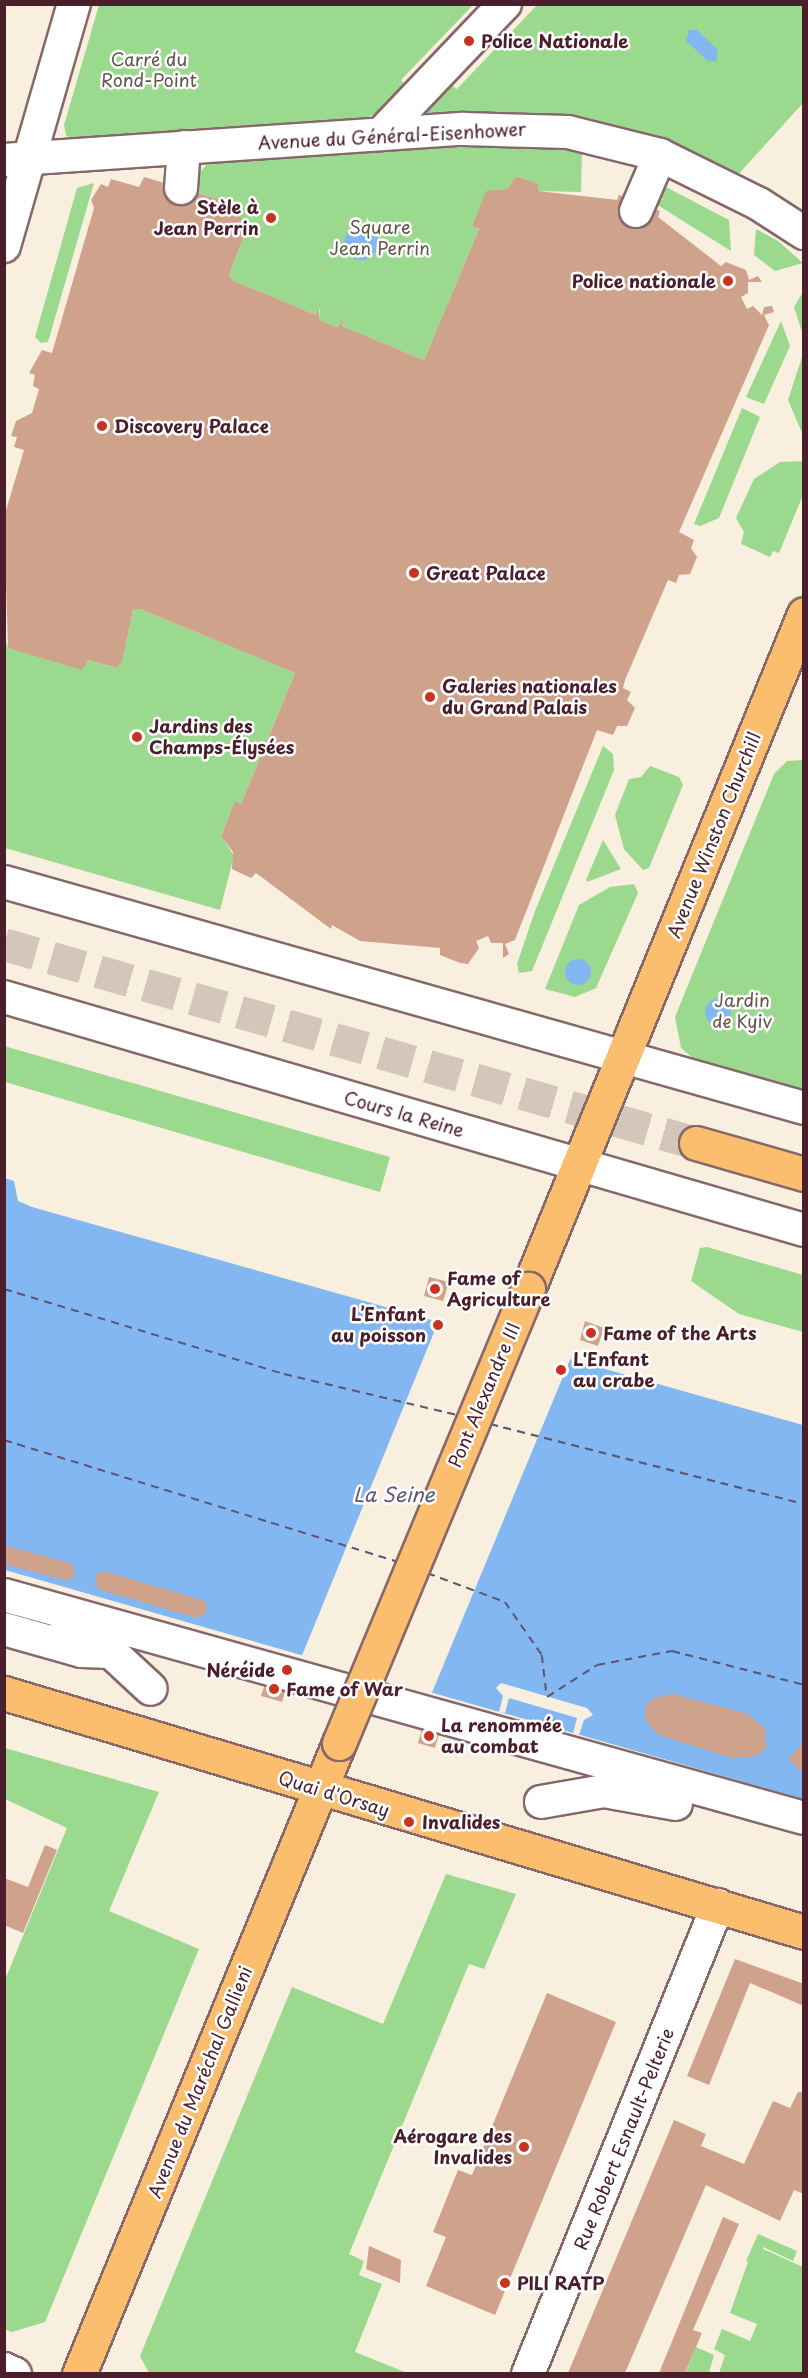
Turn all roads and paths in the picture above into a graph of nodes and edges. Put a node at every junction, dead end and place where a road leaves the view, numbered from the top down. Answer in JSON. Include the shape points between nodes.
{"nodes":[{"id":1,"x":74,"y":4,"type":"edge"},
{"id":2,"x":505,"y":4,"type":"edge"},
{"id":3,"x":381,"y":134,"type":"junction"},
{"id":4,"x":184,"y":147,"type":"junction"},
{"id":5,"x":660,"y":155,"type":"junction"},
{"id":6,"x":17,"y":159,"type":"edge"},
{"id":7,"x":181,"y":188,"type":"dead end"},
{"id":8,"x":636,"y":211,"type":"dead end"},
{"id":9,"x":804,"y":233,"type":"edge"},
{"id":10,"x":4,"y":246,"type":"edge"},
{"id":11,"x":804,"y":614,"type":"edge"},
{"id":12,"x":4,"y":882,"type":"edge"},
{"id":13,"x":4,"y":997,"type":"edge"},
{"id":14,"x":624,"y":1056,"type":"junction"},
{"id":15,"x":804,"y":1108,"type":"edge"},
{"id":16,"x":696,"y":1143,"type":"tunnel mouth"},
{"id":17,"x":579,"y":1166,"type":"junction"},
{"id":18,"x":804,"y":1174,"type":"edge"},
{"id":19,"x":804,"y":1230,"type":"edge"},
{"id":20,"x":11,"y":1597,"type":"edge"},
{"id":21,"x":4,"y":1629,"type":"edge"},
{"id":22,"x":111,"y":1652,"type":"junction"},
{"id":23,"x":151,"y":1689,"type":"dead end"},
{"id":24,"x":4,"y":1693,"type":"edge"},
{"id":25,"x":321,"y":1790,"type":"junction"},
{"id":26,"x":541,"y":1802,"type":"dead end"},
{"id":27,"x":764,"y":1806,"type":"junction"},
{"id":28,"x":804,"y":1818,"type":"edge"},
{"id":29,"x":718,"y":1905,"type":"junction"},
{"id":30,"x":804,"y":1932,"type":"edge"},
{"id":31,"x":4,"y":2369,"type":"edge"},
{"id":32,"x":15,"y":2373,"type":"edge"},
{"id":33,"x":79,"y":2373,"type":"edge"},
{"id":34,"x":528,"y":2373,"type":"edge"}],
"edges":[{"from":1,"to":6,"type":"street"},
{"from":2,"to":3,"type":"street"},
{"from":3,"to":4,"type":"street","name":"Avenue du Général-Eisenhower"},
{"from":3,"to":5,"type":"street","name":"Avenue du Général-Eisenhower","via":[[529,128],[598,138]]},
{"from":4,"to":6,"type":"street","name":"Avenue du Général-Eisenhower"},
{"from":4,"to":7,"type":"street"},
{"from":5,"to":8,"type":"street"},
{"from":5,"to":9,"type":"street","name":"Avenue du Général-Eisenhower","via":[[759,204]]},
{"from":6,"to":10,"type":"street"},
{"from":11,"to":14,"type":"main road","name":"Avenue Winston Churchill"},
{"from":12,"to":14,"type":"street"},
{"from":13,"to":17,"type":"street","name":"Cours la Reine"},
{"from":14,"to":15,"type":"street"},
{"from":14,"to":17,"type":"main road","name":"Avenue Winston Churchill"},
{"from":16,"to":18,"type":"main road"},
{"from":17,"to":19,"type":"street","name":"Cours la Reine"},
{"from":17,"to":25,"type":"main road","name":"Pont Alexandre III","bridge":true},
{"from":20,"to":22,"type":"street","via":[[93,1634]]},
{"from":20,"to":27,"type":"street"},
{"from":21,"to":22,"type":"street","via":[[82,1651]]},
{"from":22,"to":23,"type":"street"},
{"from":24,"to":25,"type":"main road","name":"Quai d'Orsay"},
{"from":25,"to":29,"type":"main road","name":"Quai d'Orsay"},
{"from":25,"to":33,"type":"main road","name":"Avenue du Maréchal Gallieni"},
{"from":26,"to":27,"type":"street","via":[[604,1791],[687,1807]]},
{"from":27,"to":28,"type":"street"},
{"from":29,"to":30,"type":"main road","name":"Quai d'Orsay"},
{"from":29,"to":34,"type":"street","name":"Rue Robert Esnault-Pelterie"},
{"from":31,"to":32,"type":"street"}]}
